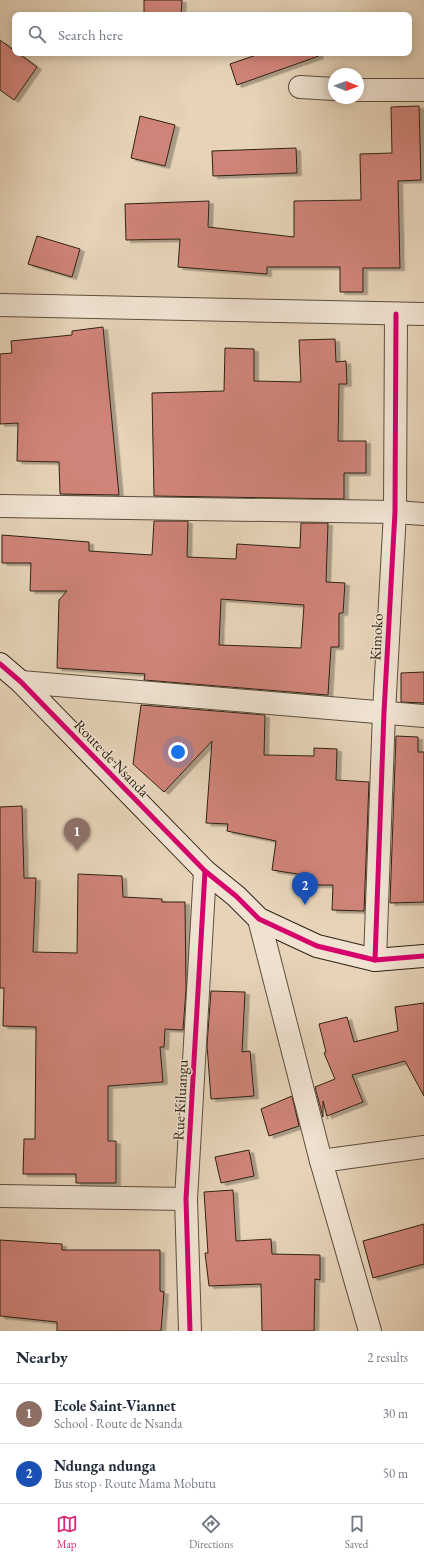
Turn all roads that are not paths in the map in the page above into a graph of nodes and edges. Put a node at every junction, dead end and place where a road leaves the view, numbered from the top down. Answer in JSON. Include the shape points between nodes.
{"nodes":[{"id":1,"x":300,"y":87,"type":"dead end"},
{"id":2,"x":328,"y":89,"type":"edge"},
{"id":3,"x":364,"y":90,"type":"edge"},
{"id":4,"x":424,"y":90,"type":"edge"},
{"id":5,"x":0,"y":305,"type":"edge"},
{"id":6,"x":396,"y":314,"type":"junction"},
{"id":7,"x":424,"y":314,"type":"edge"},
{"id":8,"x":0,"y":506,"type":"edge"},
{"id":9,"x":395,"y":512,"type":"junction"},
{"id":10,"x":424,"y":514,"type":"edge"},
{"id":11,"x":0,"y":664,"type":"edge"},
{"id":12,"x":20,"y":682,"type":"junction"},
{"id":13,"x":384,"y":712,"type":"junction"},
{"id":14,"x":424,"y":716,"type":"edge"},
{"id":15,"x":205,"y":870,"type":"junction"},
{"id":16,"x":259,"y":919,"type":"junction"},
{"id":17,"x":424,"y":956,"type":"edge"},
{"id":18,"x":375,"y":960,"type":"junction"},
{"id":19,"x":424,"y":1147,"type":"edge"},
{"id":20,"x":320,"y":1162,"type":"junction"},
{"id":21,"x":0,"y":1196,"type":"edge"},
{"id":22,"x":186,"y":1199,"type":"junction"},
{"id":23,"x":190,"y":1331,"type":"edge"},
{"id":24,"x":370,"y":1331,"type":"edge"}],
"edges":[{"from":1,"to":2,"type":"street"},
{"from":3,"to":4,"type":"street"},
{"from":5,"to":6,"type":"street"},
{"from":6,"to":7,"type":"street"},
{"from":6,"to":9,"type":"street","name":"Kimoko"},
{"from":8,"to":9,"type":"street"},
{"from":9,"to":10,"type":"street"},
{"from":9,"to":13,"type":"street","name":"Kimoko"},
{"from":11,"to":12,"type":"street","name":"Route de Nsanda"},
{"from":12,"to":13,"type":"street"},
{"from":12,"to":15,"type":"street","name":"Route de Nsanda"},
{"from":13,"to":14,"type":"street"},
{"from":13,"to":18,"type":"street","name":"Kimoko"},
{"from":15,"to":16,"type":"street","name":"Route de Nsanda"},
{"from":15,"to":22,"type":"street","name":"Rue Kiluangu"},
{"from":16,"to":18,"type":"street","via":[[317,946]]},
{"from":16,"to":20,"type":"street"},
{"from":17,"to":18,"type":"street"},
{"from":19,"to":20,"type":"street"},
{"from":20,"to":24,"type":"street"},
{"from":21,"to":22,"type":"street"},
{"from":22,"to":23,"type":"street","name":"Rue Kiluangu"}]}
